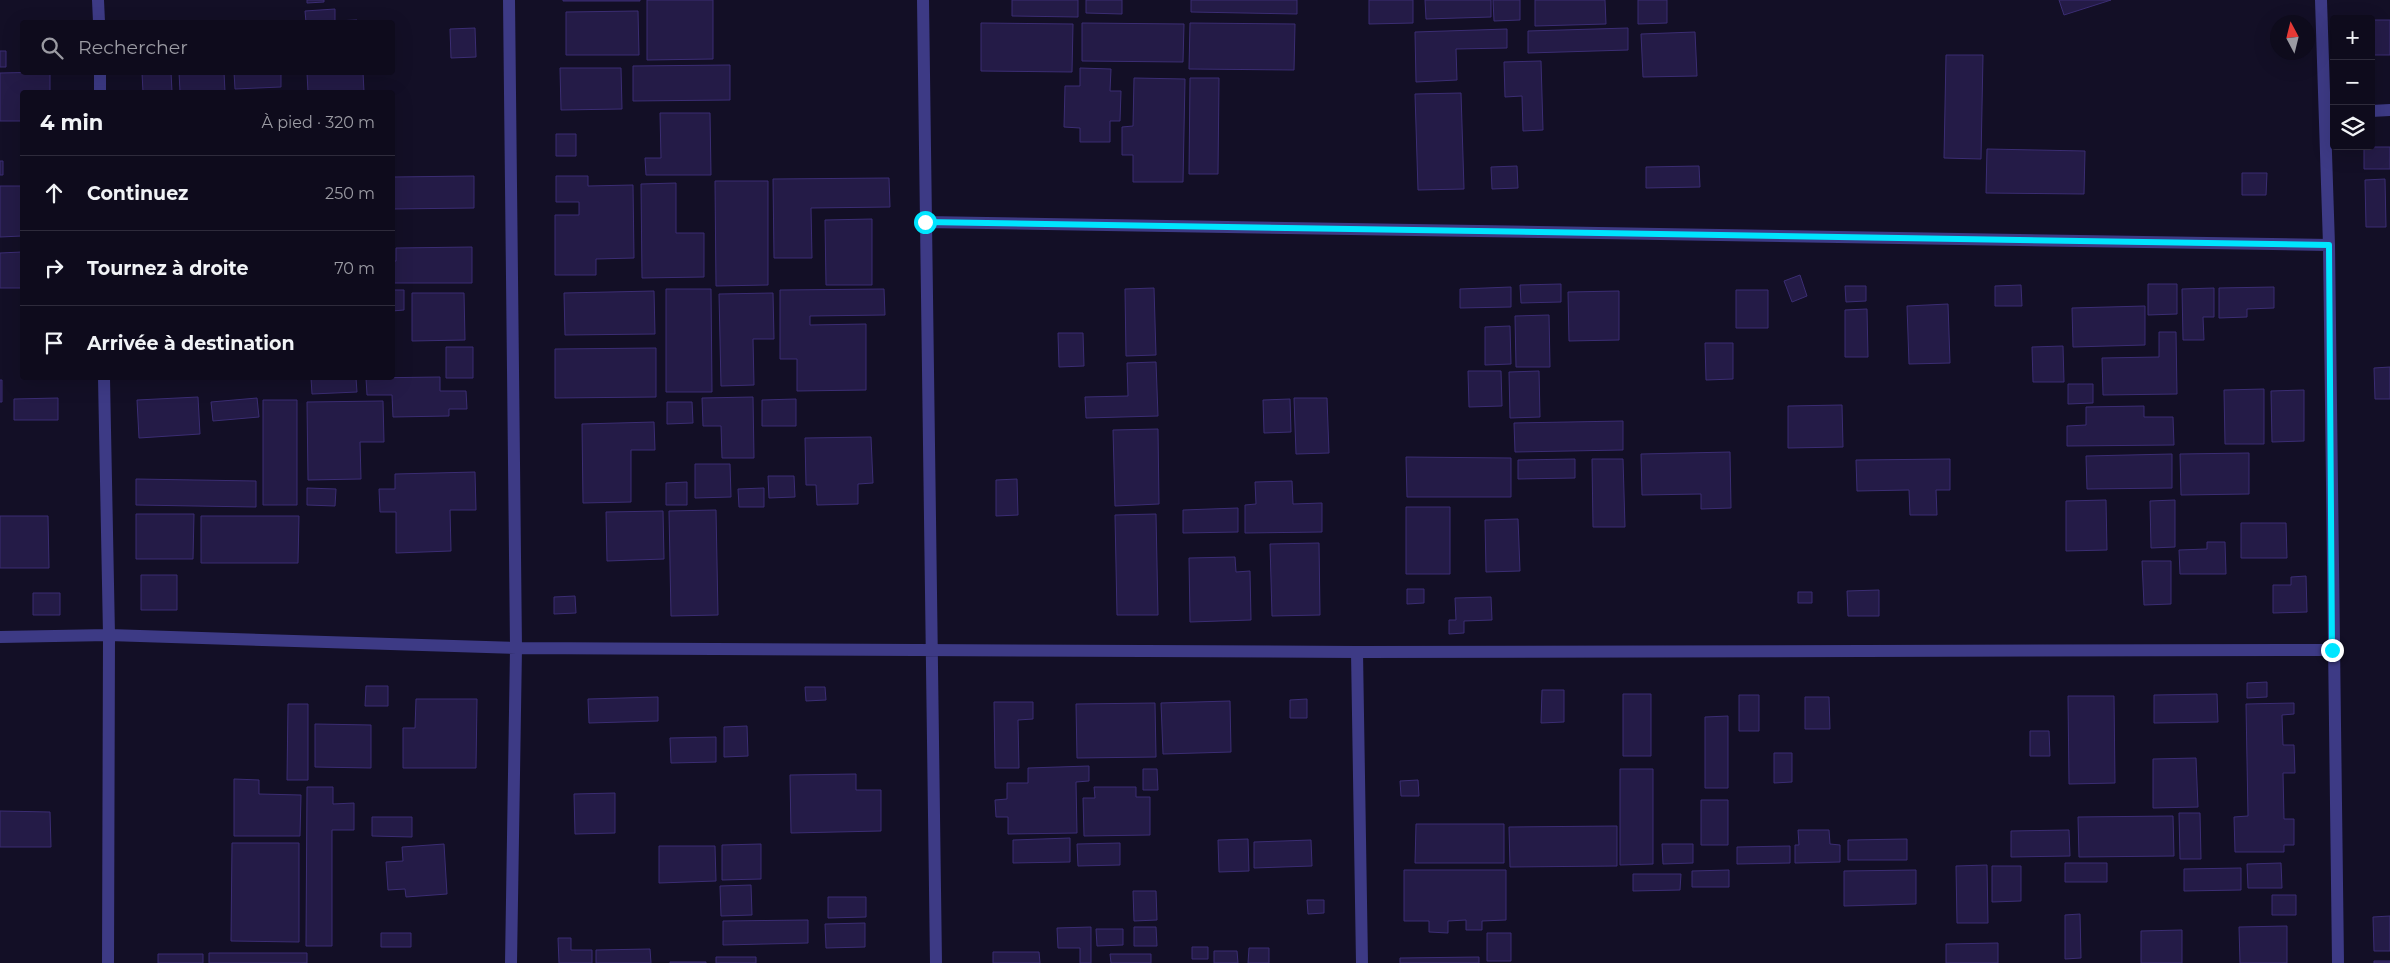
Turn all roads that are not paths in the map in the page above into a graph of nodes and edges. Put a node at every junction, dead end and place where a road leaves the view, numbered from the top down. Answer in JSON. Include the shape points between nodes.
{"nodes":[{"id":1,"x":98,"y":0,"type":"edge"},
{"id":2,"x":509,"y":0,"type":"edge"},
{"id":3,"x":923,"y":0,"type":"edge"},
{"id":4,"x":2321,"y":0,"type":"edge"},
{"id":5,"x":99,"y":20,"type":"edge"},
{"id":6,"x":100,"y":75,"type":"edge"},
{"id":7,"x":100,"y":90,"type":"edge"},
{"id":8,"x":2390,"y":110,"type":"edge"},
{"id":9,"x":2328,"y":111,"type":"edge"},
{"id":10,"x":2375,"y":111,"type":"edge"},
{"id":11,"x":925,"y":222,"type":"junction"},
{"id":12,"x":2329,"y":245,"type":"junction"},
{"id":13,"x":104,"y":380,"type":"edge"},
{"id":14,"x":109,"y":635,"type":"junction"},
{"id":15,"x":0,"y":637,"type":"edge"},
{"id":16,"x":516,"y":648,"type":"junction"},
{"id":17,"x":933,"y":649,"type":"junction"},
{"id":18,"x":2332,"y":650,"type":"junction"},
{"id":19,"x":1357,"y":652,"type":"junction"},
{"id":20,"x":108,"y":963,"type":"edge"},
{"id":21,"x":511,"y":963,"type":"edge"},
{"id":22,"x":936,"y":963,"type":"edge"},
{"id":23,"x":1362,"y":963,"type":"edge"},
{"id":24,"x":2338,"y":963,"type":"edge"}],
"edges":[{"from":1,"to":5,"type":"street"},
{"from":2,"to":16,"type":"street"},
{"from":3,"to":11,"type":"street"},
{"from":4,"to":9,"type":"street"},
{"from":6,"to":7,"type":"street"},
{"from":8,"to":10,"type":"street"},
{"from":9,"to":12,"type":"street"},
{"from":11,"to":12,"type":"street"},
{"from":11,"to":17,"type":"street"},
{"from":12,"to":18,"type":"street"},
{"from":13,"to":14,"type":"street"},
{"from":14,"to":15,"type":"street"},
{"from":14,"to":16,"type":"street"},
{"from":14,"to":20,"type":"street"},
{"from":16,"to":17,"type":"street"},
{"from":16,"to":21,"type":"street"},
{"from":17,"to":19,"type":"street"},
{"from":17,"to":22,"type":"street"},
{"from":18,"to":19,"type":"street"},
{"from":18,"to":24,"type":"street"},
{"from":19,"to":23,"type":"street"}]}
